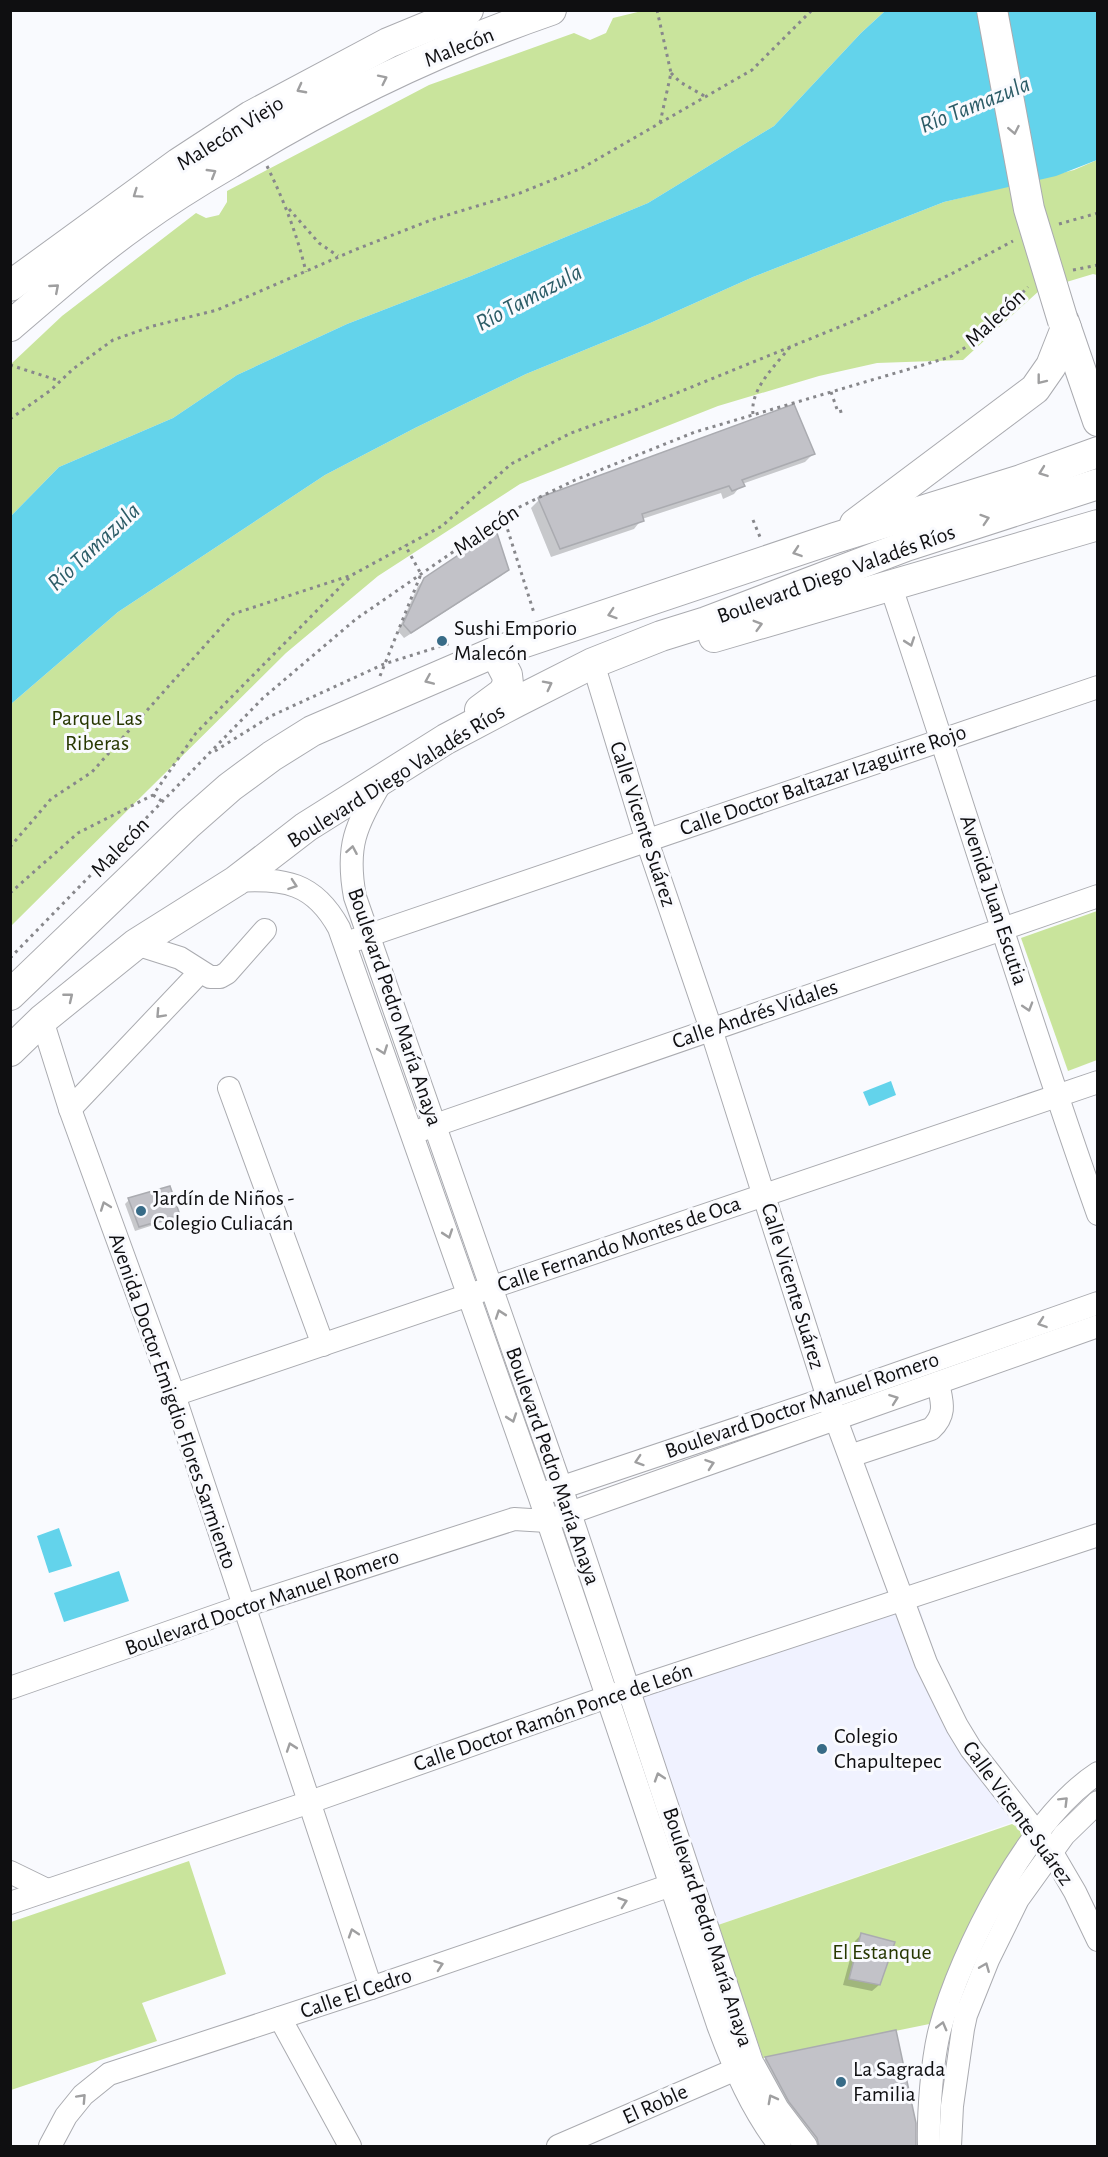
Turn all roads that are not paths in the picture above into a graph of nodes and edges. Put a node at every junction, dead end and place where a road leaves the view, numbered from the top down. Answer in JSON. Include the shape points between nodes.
{"nodes":[{"id":1,"x":468,"y":10,"type":"edge"},
{"id":2,"x":550,"y":10,"type":"edge"},
{"id":3,"x":992,"y":10,"type":"edge"},
{"id":4,"x":10,"y":286,"type":"edge"},
{"id":5,"x":1065,"y":324,"type":"junction"},
{"id":6,"x":10,"y":326,"type":"edge"},
{"id":7,"x":1096,"y":410,"type":"edge"},
{"id":8,"x":1098,"y":452,"type":"edge"},
{"id":9,"x":1098,"y":484,"type":"edge"},
{"id":10,"x":1098,"y":525,"type":"edge"},
{"id":11,"x":836,"y":538,"type":"junction"},
{"id":12,"x":891,"y":586,"type":"junction"},
{"id":13,"x":495,"y":652,"type":"junction"},
{"id":14,"x":620,"y":652,"type":"junction"},
{"id":15,"x":593,"y":663,"type":"junction"},
{"id":16,"x":1098,"y":687,"type":"edge"},
{"id":17,"x":446,"y":740,"type":"junction"},
{"id":18,"x":943,"y":740,"type":"junction"},
{"id":19,"x":383,"y":779,"type":"junction"},
{"id":20,"x":647,"y":841,"type":"junction"},
{"id":21,"x":136,"y":876,"type":"junction"},
{"id":22,"x":236,"y":881,"type":"junction"},
{"id":23,"x":1098,"y":896,"type":"edge"},
{"id":24,"x":1004,"y":928,"type":"junction"},
{"id":25,"x":265,"y":930,"type":"dead end"},
{"id":26,"x":369,"y":936,"type":"junction"},
{"id":27,"x":136,"y":944,"type":"junction"},
{"id":28,"x":345,"y":944,"type":"junction"},
{"id":29,"x":200,"y":972,"type":"junction"},
{"id":30,"x":10,"y":995,"type":"edge"},
{"id":31,"x":42,"y":1020,"type":"junction"},
{"id":32,"x":711,"y":1029,"type":"junction"},
{"id":33,"x":10,"y":1051,"type":"edge"},
{"id":34,"x":1098,"y":1082,"type":"edge"},
{"id":35,"x":229,"y":1088,"type":"dead end"},
{"id":36,"x":1056,"y":1096,"type":"junction"},
{"id":37,"x":70,"y":1109,"type":"junction"},
{"id":38,"x":434,"y":1125,"type":"junction"},
{"id":39,"x":412,"y":1133,"type":"junction"},
{"id":40,"x":765,"y":1193,"type":"junction"},
{"id":41,"x":1098,"y":1214,"type":"edge"},
{"id":42,"x":491,"y":1288,"type":"junction"},
{"id":43,"x":469,"y":1295,"type":"junction"},
{"id":44,"x":1098,"y":1303,"type":"edge"},
{"id":45,"x":1098,"y":1326,"type":"edge"},
{"id":46,"x":323,"y":1346,"type":"junction"},
{"id":47,"x":938,"y":1383,"type":"junction"},
{"id":48,"x":174,"y":1395,"type":"junction"},
{"id":49,"x":828,"y":1398,"type":"junction"},
{"id":50,"x":837,"y":1419,"type":"junction"},
{"id":51,"x":850,"y":1456,"type":"junction"},
{"id":52,"x":561,"y":1487,"type":"junction"},
{"id":53,"x":538,"y":1495,"type":"junction"},
{"id":54,"x":570,"y":1513,"type":"junction"},
{"id":55,"x":514,"y":1519,"type":"junction"},
{"id":56,"x":547,"y":1521,"type":"junction"},
{"id":57,"x":1098,"y":1535,"type":"edge"},
{"id":58,"x":902,"y":1600,"type":"junction"},
{"id":59,"x":244,"y":1606,"type":"junction"},
{"id":60,"x":10,"y":1688,"type":"edge"},
{"id":61,"x":630,"y":1689,"type":"junction"},
{"id":62,"x":607,"y":1697,"type":"junction"},
{"id":63,"x":1098,"y":1773,"type":"edge"},
{"id":64,"x":1098,"y":1802,"type":"edge"},
{"id":65,"x":310,"y":1803,"type":"junction"},
{"id":66,"x":1036,"y":1833,"type":"junction"},
{"id":67,"x":1051,"y":1851,"type":"junction"},
{"id":68,"x":10,"y":1872,"type":"edge"},
{"id":69,"x":692,"y":1878,"type":"junction"},
{"id":70,"x":669,"y":1886,"type":"junction"},
{"id":71,"x":47,"y":1890,"type":"junction"},
{"id":72,"x":10,"y":1903,"type":"edge"},
{"id":73,"x":1098,"y":1940,"type":"edge"},
{"id":74,"x":371,"y":1988,"type":"junction"},
{"id":75,"x":280,"y":2018,"type":"junction"},
{"id":76,"x":743,"y":2066,"type":"junction"},
{"id":77,"x":50,"y":2146,"type":"edge"},
{"id":78,"x":350,"y":2146,"type":"edge"},
{"id":79,"x":559,"y":2146,"type":"edge"},
{"id":80,"x":780,"y":2146,"type":"edge"},
{"id":81,"x":806,"y":2146,"type":"edge"},
{"id":82,"x":929,"y":2146,"type":"edge"},
{"id":83,"x":950,"y":2146,"type":"edge"}],
"edges":[{"from":1,"to":4,"type":"main road","name":"Malecón Viejo","one_way":true,"via":[[388,43],[251,116]]},
{"from":6,"to":2,"type":"main road","name":"Malecón","one_way":true,"via":[[138,221],[258,145],[402,70]]},
{"from":3,"to":5,"type":"main road","one_way":true,"bridge":true,"via":[[1029,209]]},
{"from":5,"to":7,"type":"main road"},
{"from":5,"to":11,"type":"main road","one_way":true,"via":[[1051,366],[1035,389]]},
{"from":8,"to":11,"type":"main road","name":"Boulevard Diego Valadés Ríos","one_way":true},
{"from":14,"to":9,"type":"main road","name":"Boulevard Diego Valadés Ríos","one_way":true,"via":[[906,546]]},
{"from":10,"to":12,"type":"main road"},
{"from":11,"to":13,"type":"main road","name":"Boulevard Diego Valadés Ríos","one_way":true},
{"from":14,"to":12,"type":"main road","one_way":true,"via":[[643,656],[660,652]]},
{"from":12,"to":18,"type":"street","name":"Avenida Juan Escutia","one_way":true},
{"from":13,"to":17,"type":"main road","via":[[507,675],[507,687]]},
{"from":13,"to":21,"type":"main road","name":"Boulevard Diego Valadés Ríos","one_way":true,"via":[[312,731],[230,787]]},
{"from":14,"to":15,"type":"main road","name":"Boulevard Diego Valadés Ríos"},
{"from":17,"to":15,"type":"main road","name":"Boulevard Diego Valadés Ríos","one_way":true},
{"from":15,"to":20,"type":"street","name":"Calle Vicente Suárez"},
{"from":16,"to":18,"type":"street","name":"Calle Doctor Baltazar Izaguirre Rojo"},
{"from":17,"to":19,"type":"main road","name":"Boulevard Diego Valadés Ríos"},
{"from":18,"to":20,"type":"street","name":"Calle Doctor Baltazar Izaguirre Rojo"},
{"from":18,"to":24,"type":"street","name":"Avenida Juan Escutia"},
{"from":19,"to":22,"type":"main road","name":"Boulevard Diego Valadés Ríos","via":[[306,827]]},
{"from":26,"to":19,"type":"street","name":"Boulevard Pedro María Anaya","one_way":true,"via":[[355,897],[351,862],[359,823]]},
{"from":20,"to":26,"type":"street","name":"Calle Doctor Baltazar Izaguirre Rojo"},
{"from":20,"to":32,"type":"street","name":"Calle Vicente Suárez"},
{"from":21,"to":27,"type":"main road","via":[[112,920],[114,932]]},
{"from":21,"to":30,"type":"main road","name":"Boulevard Diego Valadés Ríos"},
{"from":22,"to":27,"type":"main road","name":"Boulevard Diego Valadés Ríos"},
{"from":22,"to":28,"type":"street","name":"Boulevard Pedro María Anaya","one_way":true,"via":[[280,880],[303,888],[332,915]]},
{"from":23,"to":24,"type":"street","name":"Calle Andrés Vidales"},
{"from":24,"to":32,"type":"street","name":"Calle Andrés Vidales"},
{"from":24,"to":36,"type":"street","name":"Avenida Juan Escutia","one_way":true},
{"from":25,"to":29,"type":"street","via":[[227,973],[210,978]]},
{"from":26,"to":28,"type":"street","name":"Calle Doctor Baltazar Izaguirre Rojo"},
{"from":26,"to":38,"type":"street","name":"Boulevard Pedro María Anaya"},
{"from":27,"to":29,"type":"street","via":[[180,958]]},
{"from":31,"to":27,"type":"main road","name":"Boulevard Diego Valadés Ríos","one_way":true},
{"from":28,"to":39,"type":"street","name":"Boulevard Pedro María Anaya","one_way":true},
{"from":29,"to":37,"type":"street","one_way":true},
{"from":31,"to":33,"type":"main road","name":"Boulevard Diego Valadés Ríos"},
{"from":31,"to":37,"type":"street","name":"Avenida Doctor Emigdio Flores Sarmiento"},
{"from":32,"to":38,"type":"street","name":"Calle Andrés Vidales"},
{"from":32,"to":40,"type":"street","name":"Calle Vicente Suárez"},
{"from":34,"to":36,"type":"street","name":"Calle Fernando Montes de Oca"},
{"from":35,"to":46,"type":"street"},
{"from":36,"to":40,"type":"street","name":"Calle Fernando Montes de Oca"},
{"from":36,"to":41,"type":"street","name":"Avenida Juan Escutia"},
{"from":48,"to":37,"type":"street","name":"Avenida Doctor Emigdio Flores Sarmiento","one_way":true},
{"from":38,"to":39,"type":"street","name":"Calle Andrés Vidales"},
{"from":38,"to":42,"type":"street","name":"Boulevard Pedro María Anaya"},
{"from":39,"to":43,"type":"street","name":"Boulevard Pedro María Anaya","one_way":true},
{"from":40,"to":42,"type":"street","name":"Calle Fernando Montes de Oca"},
{"from":40,"to":49,"type":"street","name":"Calle Vicente Suárez"},
{"from":42,"to":43,"type":"street","name":"Calle Fernando Montes de Oca"},
{"from":52,"to":42,"type":"street","name":"Boulevard Pedro María Anaya","one_way":true},
{"from":43,"to":46,"type":"street","name":"Calle Fernando Montes de Oca"},
{"from":43,"to":53,"type":"street","name":"Boulevard Pedro María Anaya","one_way":true},
{"from":44,"to":49,"type":"street","name":"Boulevard Doctor Manuel Romero","one_way":true},
{"from":45,"to":47,"type":"street","name":"Boulevard Doctor Manuel Romero"},
{"from":46,"to":48,"type":"street","name":"Calle Fernando Montes de Oca"},
{"from":50,"to":47,"type":"street","name":"Boulevard Doctor Manuel Romero","one_way":true},
{"from":47,"to":51,"type":"street","via":[[942,1414],[931,1429]]},
{"from":48,"to":59,"type":"street","name":"Avenida Doctor Emigdio Flores Sarmiento"},
{"from":49,"to":50,"type":"street","name":"Calle Vicente Suárez"},
{"from":49,"to":52,"type":"street","name":"Boulevard Doctor Manuel Romero","one_way":true},
{"from":50,"to":51,"type":"street","name":"Calle Vicente Suárez"},
{"from":54,"to":50,"type":"street","name":"Boulevard Doctor Manuel Romero","one_way":true},
{"from":51,"to":58,"type":"street","name":"Calle Vicente Suárez"},
{"from":52,"to":53,"type":"street","name":"Boulevard Doctor Manuel Romero"},
{"from":52,"to":54,"type":"street","name":"Boulevard Pedro María Anaya"},
{"from":53,"to":55,"type":"street","name":"Boulevard Doctor Manuel Romero"},
{"from":53,"to":56,"type":"street","name":"Boulevard Pedro María Anaya"},
{"from":54,"to":56,"type":"street","name":"Boulevard Doctor Manuel Romero"},
{"from":54,"to":61,"type":"street","name":"Boulevard Pedro María Anaya"},
{"from":55,"to":56,"type":"street","name":"Boulevard Doctor Manuel Romero"},
{"from":55,"to":59,"type":"street","name":"Boulevard Doctor Manuel Romero"},
{"from":56,"to":62,"type":"street","name":"Boulevard Pedro María Anaya"},
{"from":57,"to":58,"type":"street","name":"Calle Doctor Ramón Ponce de León"},
{"from":58,"to":61,"type":"street","name":"Calle Doctor Ramón Ponce de León"},
{"from":58,"to":66,"type":"street","name":"Calle Vicente Suárez","via":[[926,1663],[957,1726]]},
{"from":59,"to":60,"type":"street","name":"Boulevard Doctor Manuel Romero"},
{"from":65,"to":59,"type":"street","name":"Avenida Doctor Emigdio Flores Sarmiento","one_way":true},
{"from":61,"to":62,"type":"street","name":"Calle Doctor Ramón Ponce de León"},
{"from":69,"to":61,"type":"street","name":"Boulevard Pedro María Anaya","one_way":true},
{"from":62,"to":65,"type":"street","name":"Calle Doctor Ramón Ponce de León"},
{"from":62,"to":70,"type":"street","name":"Boulevard Pedro María Anaya"},
{"from":66,"to":63,"type":"street","one_way":true,"via":[[1067,1798]]},
{"from":64,"to":67,"type":"street"},
{"from":65,"to":71,"type":"street","name":"Calle Doctor Ramón Ponce de León"},
{"from":74,"to":65,"type":"street","name":"Avenida Doctor Emigdio Flores Sarmiento","one_way":true},
{"from":66,"to":67,"type":"street","name":"Calle Vicente Suárez"},
{"from":82,"to":66,"type":"street","one_way":true,"via":[[936,2048],[946,2011],[993,1904]]},
{"from":67,"to":73,"type":"street","name":"Calle Vicente Suárez"},
{"from":83,"to":67,"type":"street","one_way":true,"via":[[966,2015],[1018,1899]]},
{"from":68,"to":71,"type":"street"},
{"from":69,"to":70,"type":"street","name":"Calle El Cedro"},
{"from":69,"to":76,"type":"street","name":"Boulevard Pedro María Anaya"},
{"from":74,"to":70,"type":"street","name":"Calle El Cedro","one_way":true},
{"from":70,"to":76,"type":"street","name":"Boulevard Pedro María Anaya"},
{"from":71,"to":72,"type":"street","name":"Calle Doctor Ramón Ponce de León"},
{"from":74,"to":75,"type":"street","name":"Calle El Cedro"},
{"from":77,"to":75,"type":"street","name":"Calle El Cedro","one_way":true,"via":[[77,2102],[109,2074]]},
{"from":75,"to":78,"type":"street"},
{"from":76,"to":79,"type":"street","name":"El Roble"},
{"from":76,"to":80,"type":"street","name":"Boulevard Pedro María Anaya","via":[[760,2116]]},
{"from":81,"to":76,"type":"street","name":"Boulevard Pedro María Anaya","one_way":true}]}
